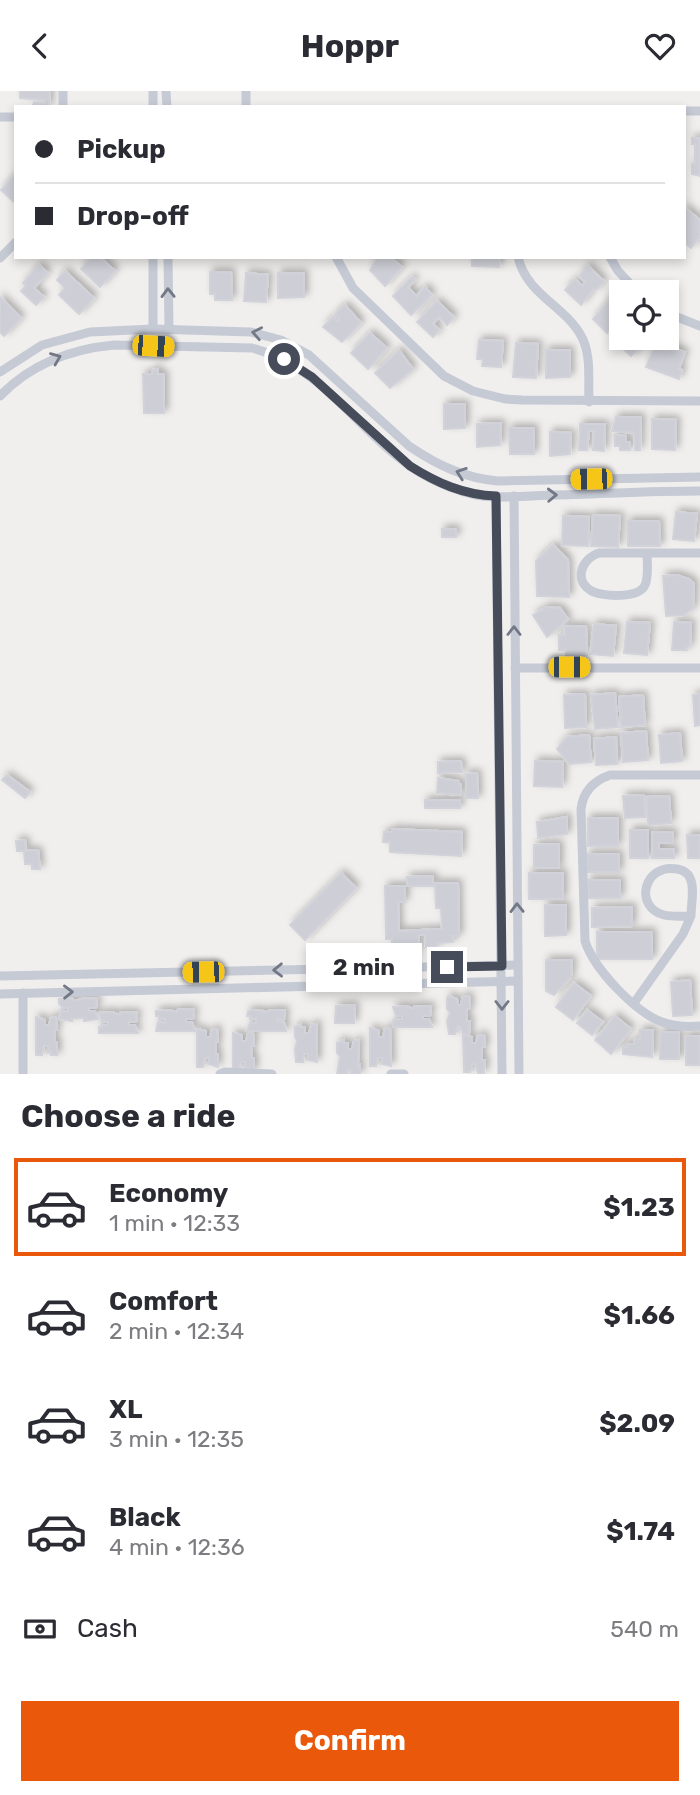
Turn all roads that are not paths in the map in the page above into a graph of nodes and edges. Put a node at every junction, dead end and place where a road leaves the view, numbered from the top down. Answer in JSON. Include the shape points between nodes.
{"nodes":[{"id":1,"x":14,"y":244,"type":"edge"},
{"id":2,"x":0,"y":258,"type":"edge"},
{"id":3,"x":153,"y":259,"type":"edge"},
{"id":4,"x":168,"y":259,"type":"edge"},
{"id":5,"x":337,"y":259,"type":"edge"},
{"id":6,"x":519,"y":259,"type":"edge"},
{"id":7,"x":611,"y":259,"type":"edge"},
{"id":8,"x":627,"y":280,"type":"edge"},
{"id":9,"x":679,"y":318,"type":"edge"},
{"id":10,"x":700,"y":326,"type":"edge"},
{"id":11,"x":153,"y":329,"type":"junction"},
{"id":12,"x":169,"y":330,"type":"junction"},
{"id":13,"x":225,"y":330,"type":"junction"},
{"id":14,"x":225,"y":346,"type":"junction"},
{"id":15,"x":0,"y":372,"type":"edge"},
{"id":16,"x":0,"y":395,"type":"edge"},
{"id":17,"x":700,"y":401,"type":"edge"},
{"id":18,"x":589,"y":402,"type":"junction"},
{"id":19,"x":700,"y":477,"type":"edge"},
{"id":20,"x":616,"y":479,"type":"junction"},
{"id":21,"x":700,"y":491,"type":"edge"},
{"id":22,"x":616,"y":493,"type":"junction"},
{"id":23,"x":496,"y":496,"type":"junction"},
{"id":24,"x":514,"y":496,"type":"junction"},
{"id":25,"x":647,"y":553,"type":"junction"},
{"id":26,"x":700,"y":553,"type":"edge"},
{"id":27,"x":514,"y":668,"type":"junction"},
{"id":28,"x":700,"y":668,"type":"edge"},
{"id":29,"x":700,"y":775,"type":"edge"},
{"id":30,"x":691,"y":916,"type":"junction"},
{"id":31,"x":518,"y":965,"type":"junction"},
{"id":32,"x":502,"y":966,"type":"junction"},
{"id":33,"x":94,"y":974,"type":"junction"},
{"id":34,"x":0,"y":976,"type":"edge"},
{"id":35,"x":518,"y":981,"type":"junction"},
{"id":36,"x":502,"y":982,"type":"junction"},
{"id":37,"x":94,"y":992,"type":"junction"},
{"id":38,"x":23,"y":993,"type":"junction"},
{"id":39,"x":0,"y":994,"type":"edge"},
{"id":40,"x":634,"y":1003,"type":"junction"},
{"id":41,"x":700,"y":1027,"type":"edge"},
{"id":42,"x":242,"y":1073,"type":"edge"},
{"id":43,"x":23,"y":1074,"type":"edge"},
{"id":44,"x":219,"y":1074,"type":"edge"},
{"id":45,"x":272,"y":1074,"type":"edge"},
{"id":46,"x":391,"y":1074,"type":"edge"},
{"id":47,"x":404,"y":1074,"type":"edge"},
{"id":48,"x":502,"y":1074,"type":"edge"},
{"id":49,"x":519,"y":1074,"type":"edge"}],
"edges":[{"from":1,"to":2,"type":"street"},
{"from":3,"to":11,"type":"street"},
{"from":12,"to":4,"type":"street","one_way":true},
{"from":5,"to":18,"type":"street","via":[[359,294],[432,367],[458,384],[505,399]]},
{"from":6,"to":18,"type":"street","via":[[534,289],[583,340]]},
{"from":7,"to":8,"type":"street"},
{"from":9,"to":10,"type":"street"},
{"from":11,"to":12,"type":"street"},
{"from":11,"to":15,"type":"street","via":[[90,332],[55,340]]},
{"from":12,"to":13,"type":"street"},
{"from":13,"to":14,"type":"street"},
{"from":20,"to":13,"type":"street","one_way":true,"via":[[498,481],[460,474],[409,446],[321,364],[296,347],[267,335]]},
{"from":16,"to":14,"type":"street","one_way":true,"via":[[34,369],[88,348]]},
{"from":14,"to":23,"type":"street","via":[[268,352],[298,366],[410,466],[461,491]]},
{"from":17,"to":18,"type":"street"},
{"from":19,"to":20,"type":"street"},
{"from":20,"to":22,"type":"street"},
{"from":21,"to":22,"type":"street"},
{"from":24,"to":22,"type":"street","one_way":true},
{"from":23,"to":24,"type":"street"},
{"from":23,"to":32,"type":"street"},
{"from":27,"to":24,"type":"street","one_way":true},
{"from":25,"to":25,"type":"street","via":[[593,555],[583,563],[582,582],[596,593],[636,594],[647,581]]},
{"from":25,"to":26,"type":"street"},
{"from":27,"to":28,"type":"street"},
{"from":31,"to":27,"type":"street","one_way":true},
{"from":29,"to":40,"type":"street","via":[[610,775],[594,783],[582,802],[585,941],[598,967]]},
{"from":30,"to":30,"type":"street","via":[[661,914],[650,906],[646,886],[654,874],[666,868],[687,874]]},
{"from":30,"to":40,"type":"street"},
{"from":31,"to":32,"type":"street"},
{"from":31,"to":35,"type":"street"},
{"from":32,"to":33,"type":"street","one_way":true},
{"from":32,"to":36,"type":"street"},
{"from":33,"to":34,"type":"street"},
{"from":33,"to":37,"type":"street"},
{"from":35,"to":36,"type":"street"},
{"from":35,"to":49,"type":"street"},
{"from":36,"to":37,"type":"street"},
{"from":36,"to":48,"type":"street","one_way":true},
{"from":38,"to":37,"type":"street","one_way":true},
{"from":38,"to":39,"type":"street"},
{"from":38,"to":43,"type":"street"},
{"from":40,"to":41,"type":"street","via":[[669,1025]]},
{"from":42,"to":44,"type":"street"},
{"from":42,"to":45,"type":"street"},
{"from":46,"to":47,"type":"street"}]}
